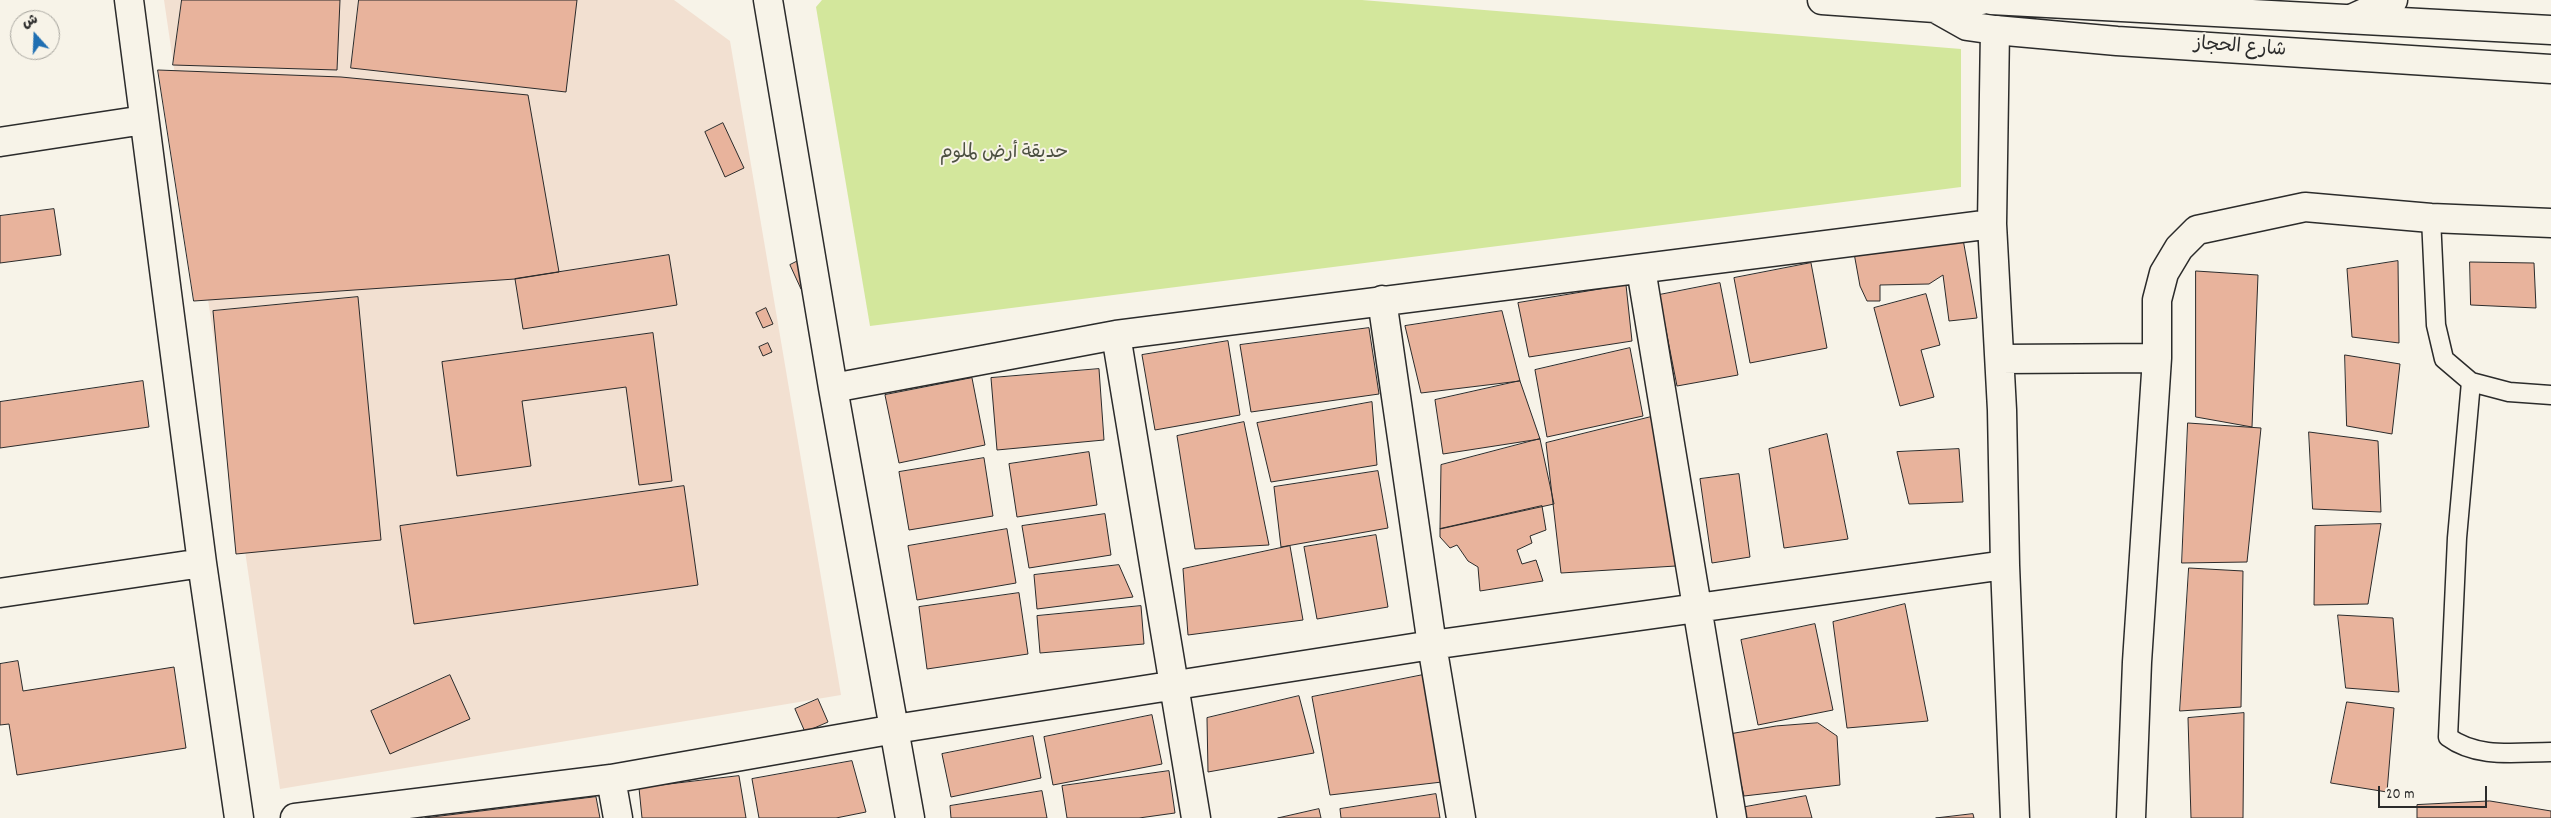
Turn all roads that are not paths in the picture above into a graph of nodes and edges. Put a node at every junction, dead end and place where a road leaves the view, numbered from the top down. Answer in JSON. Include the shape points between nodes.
{"nodes":[{"id":1,"x":129,"y":0,"type":"edge"},
{"id":2,"x":768,"y":0,"type":"edge"},
{"id":3,"x":1822,"y":0,"type":"edge"},
{"id":4,"x":1982,"y":0,"type":"edge"},
{"id":5,"x":1991,"y":0,"type":"edge"},
{"id":6,"x":2393,"y":0,"type":"edge"},
{"id":7,"x":1935,"y":8,"type":"junction"},
{"id":8,"x":2336,"y":12,"type":"edge"},
{"id":9,"x":1995,"y":30,"type":"junction"},
{"id":10,"x":2551,"y":30,"type":"edge"},
{"id":11,"x":2551,"y":70,"type":"edge"},
{"id":12,"x":144,"y":120,"type":"junction"},
{"id":13,"x":0,"y":142,"type":"edge"},
{"id":14,"x":2431,"y":218,"type":"junction"},
{"id":15,"x":2551,"y":223,"type":"edge"},
{"id":16,"x":1992,"y":224,"type":"junction"},
{"id":17,"x":1641,"y":269,"type":"junction"},
{"id":18,"x":1382,"y":300,"type":"junction"},
{"id":19,"x":1116,"y":335,"type":"junction"},
{"id":20,"x":2157,"y":358,"type":"junction"},
{"id":21,"x":2000,"y":359,"type":"junction"},
{"id":22,"x":2471,"y":382,"type":"junction"},
{"id":23,"x":833,"y":388,"type":"junction"},
{"id":24,"x":2551,"y":395,"type":"edge"},
{"id":25,"x":202,"y":563,"type":"junction"},
{"id":26,"x":2005,"y":565,"type":"junction"},
{"id":27,"x":0,"y":593,"type":"edge"},
{"id":28,"x":1696,"y":607,"type":"junction"},
{"id":29,"x":1432,"y":645,"type":"junction"},
{"id":30,"x":1174,"y":687,"type":"junction"},
{"id":31,"x":895,"y":729,"type":"junction"},
{"id":32,"x":2551,"y":752,"type":"edge"},
{"id":33,"x":611,"y":779,"type":"junction"},
{"id":34,"x":352,"y":814,"type":"edge"},
{"id":35,"x":239,"y":818,"type":"edge"},
{"id":36,"x":295,"y":818,"type":"edge"},
{"id":37,"x":618,"y":818,"type":"edge"},
{"id":38,"x":910,"y":818,"type":"edge"},
{"id":39,"x":1196,"y":818,"type":"edge"},
{"id":40,"x":1461,"y":818,"type":"edge"},
{"id":41,"x":1732,"y":818,"type":"edge"},
{"id":42,"x":2015,"y":818,"type":"edge"},
{"id":43,"x":2131,"y":818,"type":"edge"}],
"edges":[{"from":1,"to":12,"type":"main road"},
{"from":2,"to":23,"type":"main road"},
{"from":3,"to":7,"type":"main road","name":"شارع الحجاز"},
{"from":4,"to":7,"type":"main road","name":"شارع الحجاز"},
{"from":5,"to":8,"type":"main road","name":"شارع الحجاز"},
{"from":6,"to":8,"type":"main road"},
{"from":7,"to":9,"type":"main road","name":"شارع الحجاز","via":[[1967,26]]},
{"from":8,"to":10,"type":"main road","name":"شارع الحجاز"},
{"from":9,"to":11,"type":"main road","name":"شارع الحجاز"},
{"from":9,"to":16,"type":"main road"},
{"from":12,"to":13,"type":"main road"},
{"from":12,"to":25,"type":"main road"},
{"from":14,"to":15,"type":"main road"},
{"from":14,"to":20,"type":"main road","via":[[2305,207],[2197,230],[2179,248],[2164,273],[2157,300]]},
{"from":14,"to":22,"type":"lane","via":[[2436,325],[2444,359]]},
{"from":16,"to":17,"type":"main road"},
{"from":16,"to":21,"type":"main road"},
{"from":17,"to":18,"type":"main road"},
{"from":17,"to":28,"type":"main road"},
{"from":18,"to":19,"type":"main road"},
{"from":18,"to":29,"type":"main road"},
{"from":19,"to":23,"type":"main road"},
{"from":19,"to":30,"type":"main road"},
{"from":20,"to":21,"type":"main road"},
{"from":20,"to":43,"type":"main road","via":[[2137,662]]},
{"from":21,"to":26,"type":"main road"},
{"from":22,"to":24,"type":"lane","via":[[2509,392]]},
{"from":22,"to":32,"type":"lane","via":[[2457,538],[2448,737],[2460,746],[2480,752]]},
{"from":23,"to":31,"type":"main road"},
{"from":25,"to":27,"type":"main road"},
{"from":25,"to":35,"type":"main road"},
{"from":26,"to":28,"type":"main road"},
{"from":26,"to":42,"type":"main road"},
{"from":28,"to":29,"type":"main road"},
{"from":28,"to":41,"type":"main road"},
{"from":29,"to":30,"type":"main road"},
{"from":29,"to":40,"type":"main road"},
{"from":30,"to":31,"type":"main road"},
{"from":30,"to":39,"type":"main road"},
{"from":31,"to":33,"type":"main road"},
{"from":31,"to":38,"type":"main road"},
{"from":33,"to":34,"type":"main road"},
{"from":33,"to":37,"type":"main road"},
{"from":34,"to":36,"type":"main road"}]}
